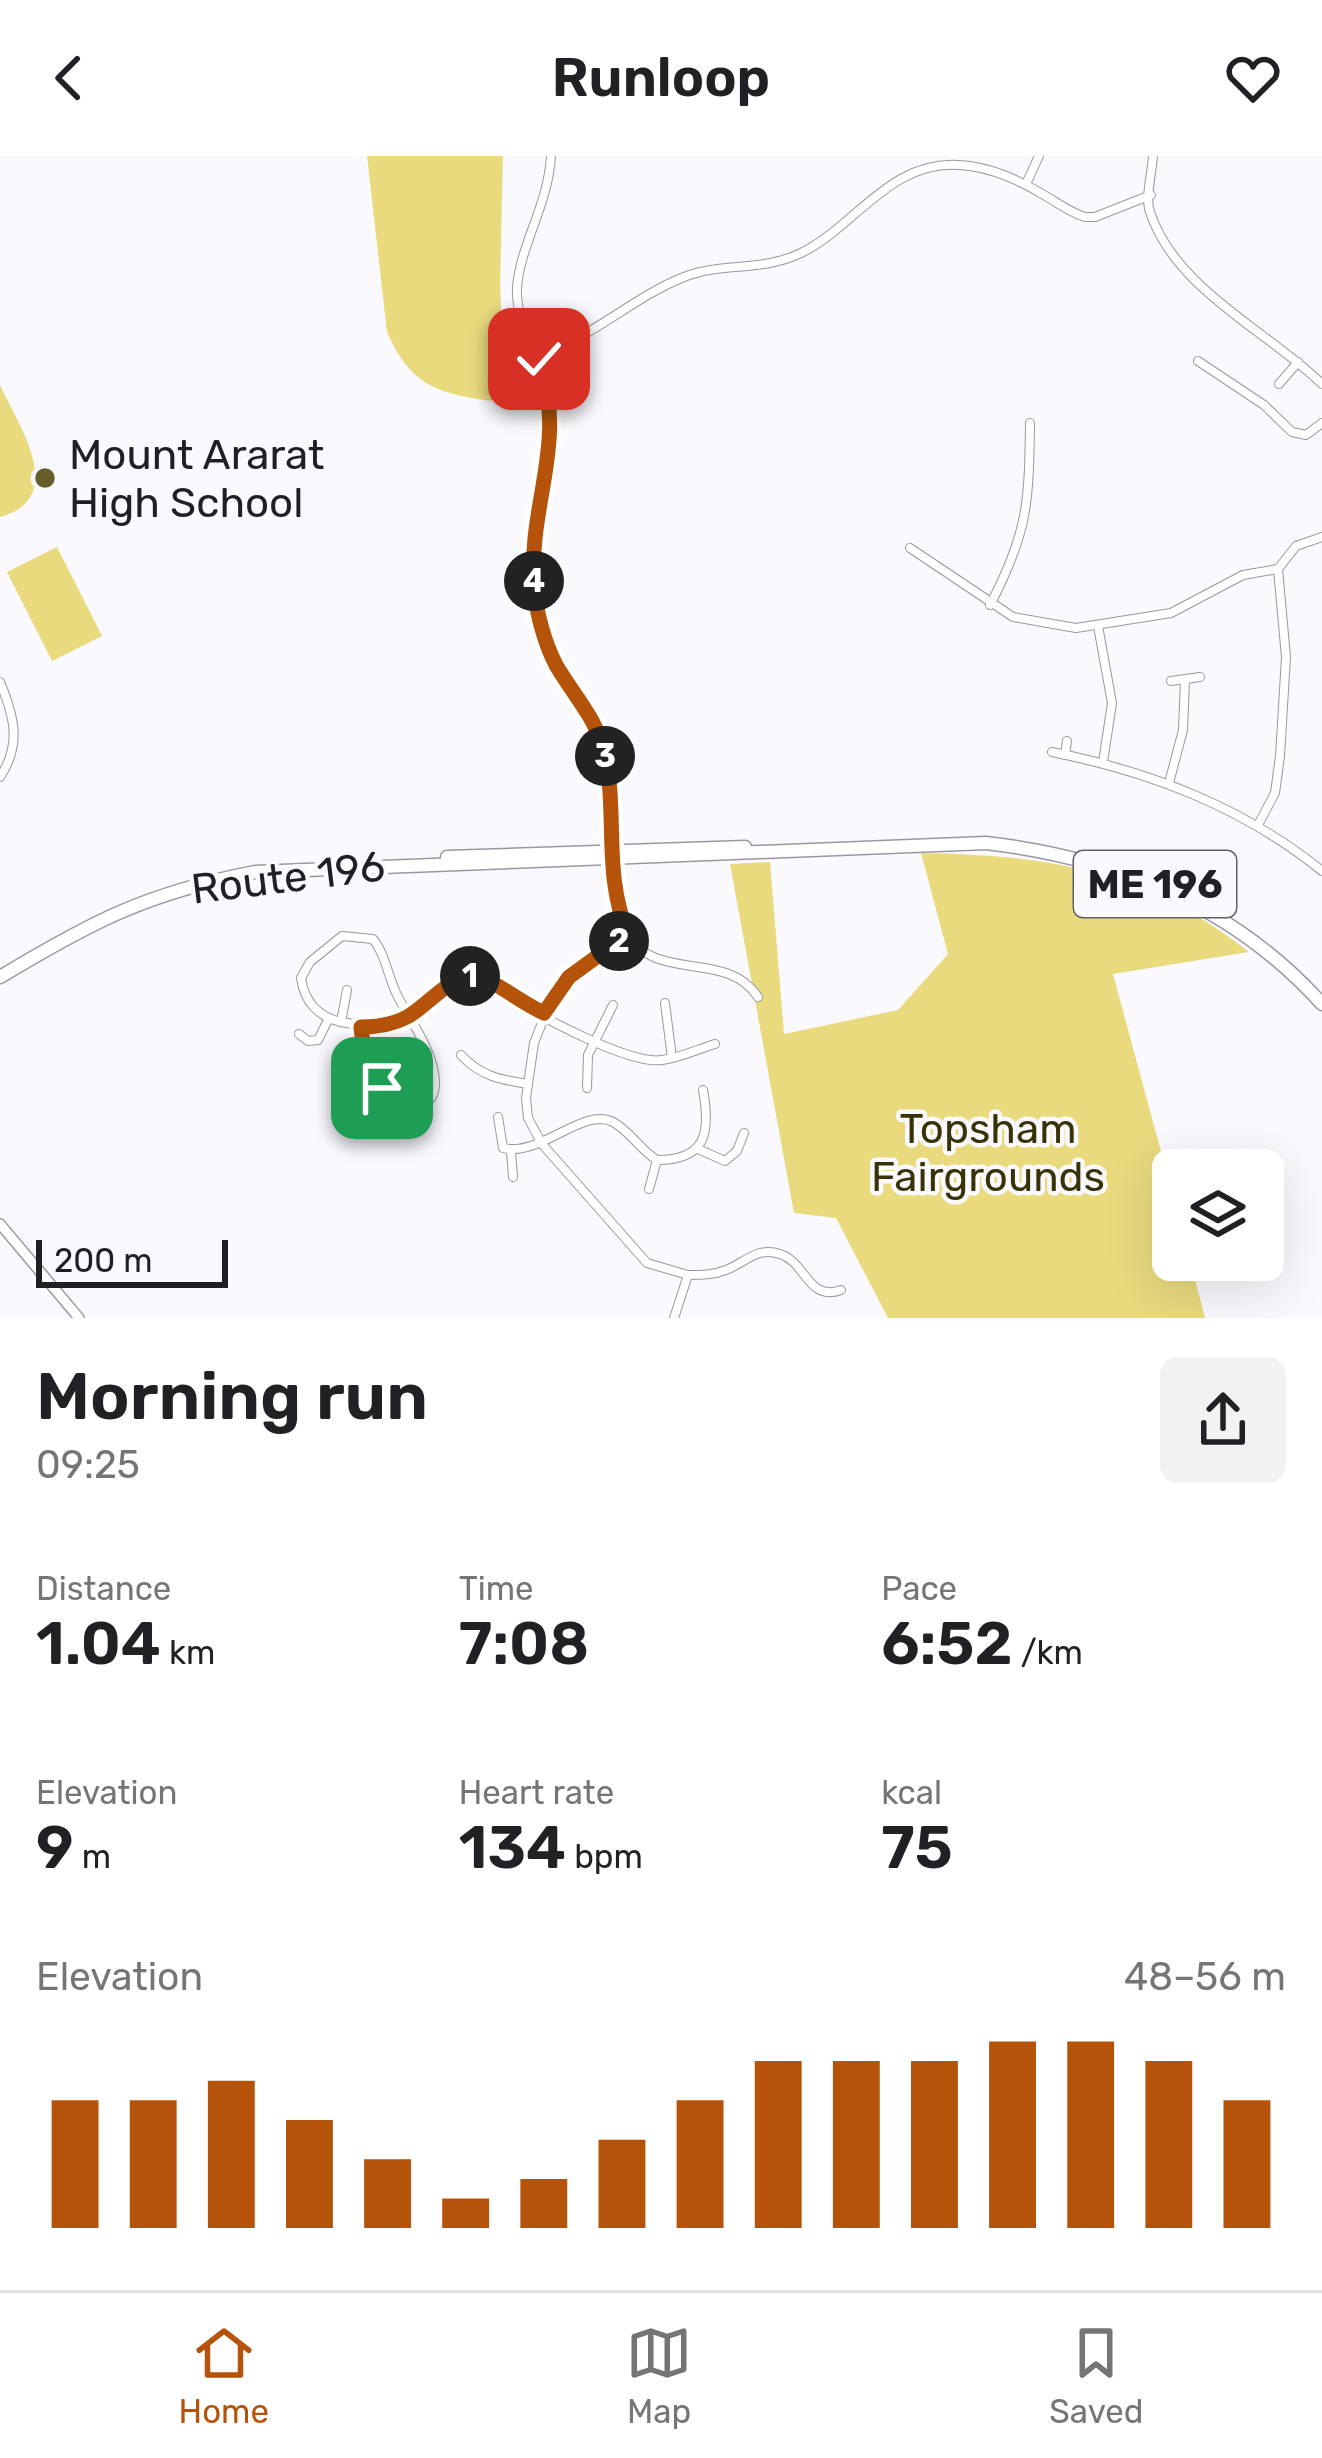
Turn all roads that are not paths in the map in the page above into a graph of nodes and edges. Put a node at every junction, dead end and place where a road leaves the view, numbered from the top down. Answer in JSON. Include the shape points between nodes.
{"nodes":[{"id":1,"x":551,"y":156,"type":"edge"},
{"id":2,"x":1039,"y":156,"type":"edge"},
{"id":3,"x":1154,"y":156,"type":"edge"},
{"id":4,"x":1026,"y":184,"type":"junction"},
{"id":5,"x":1151,"y":195,"type":"junction"},
{"id":6,"x":537,"y":355,"type":"junction"},
{"id":7,"x":1198,"y":361,"type":"dead end"},
{"id":8,"x":1298,"y":362,"type":"junction"},
{"id":9,"x":1279,"y":384,"type":"dead end"},
{"id":10,"x":1322,"y":384,"type":"edge"},
{"id":11,"x":1030,"y":423,"type":"dead end"},
{"id":12,"x":1322,"y":423,"type":"edge"},
{"id":13,"x":1322,"y":537,"type":"edge"},
{"id":14,"x":910,"y":548,"type":"dead end"},
{"id":15,"x":1278,"y":569,"type":"junction"},
{"id":16,"x":990,"y":604,"type":"junction"},
{"id":17,"x":1099,"y":626,"type":"junction"},
{"id":18,"x":1200,"y":677,"type":"dead end"},
{"id":19,"x":1185,"y":680,"type":"junction"},
{"id":20,"x":1172,"y":681,"type":"dead end"},
{"id":21,"x":0,"y":682,"type":"edge"},
{"id":22,"x":1067,"y":741,"type":"dead end"},
{"id":23,"x":1052,"y":752,"type":"dead end"},
{"id":24,"x":1065,"y":754,"type":"junction"},
{"id":25,"x":1103,"y":762,"type":"junction"},
{"id":26,"x":0,"y":776,"type":"edge"},
{"id":27,"x":1169,"y":783,"type":"junction"},
{"id":28,"x":1258,"y":825,"type":"junction"},
{"id":29,"x":611,"y":856,"type":"junction"},
{"id":30,"x":1322,"y":871,"type":"edge"},
{"id":31,"x":628,"y":934,"type":"junction"},
{"id":32,"x":40,"y":950,"type":"junction"},
{"id":33,"x":0,"y":967,"type":"edge"},
{"id":34,"x":0,"y":977,"type":"edge"},
{"id":35,"x":347,"y":990,"type":"dead end"},
{"id":36,"x":758,"y":997,"type":"dead end"},
{"id":37,"x":665,"y":1003,"type":"dead end"},
{"id":38,"x":1322,"y":1004,"type":"edge"},
{"id":39,"x":613,"y":1005,"type":"dead end"},
{"id":40,"x":544,"y":1013,"type":"junction"},
{"id":41,"x":408,"y":1016,"type":"junction"},
{"id":42,"x":329,"y":1018,"type":"junction"},
{"id":43,"x":341,"y":1022,"type":"junction"},
{"id":44,"x":361,"y":1027,"type":"junction"},
{"id":45,"x":298,"y":1034,"type":"dead end"},
{"id":46,"x":597,"y":1040,"type":"junction"},
{"id":47,"x":716,"y":1044,"type":"dead end"},
{"id":48,"x":461,"y":1055,"type":"dead end"},
{"id":49,"x":672,"y":1058,"type":"junction"},
{"id":50,"x":528,"y":1084,"type":"junction"},
{"id":51,"x":586,"y":1088,"type":"dead end"},
{"id":52,"x":703,"y":1090,"type":"dead end"},
{"id":53,"x":498,"y":1117,"type":"dead end"},
{"id":54,"x":744,"y":1133,"type":"dead end"},
{"id":55,"x":542,"y":1144,"type":"junction"},
{"id":56,"x":698,"y":1149,"type":"junction"},
{"id":57,"x":511,"y":1151,"type":"junction"},
{"id":58,"x":657,"y":1160,"type":"junction"},
{"id":59,"x":513,"y":1178,"type":"dead end"},
{"id":60,"x":649,"y":1189,"type":"dead end"},
{"id":61,"x":0,"y":1225,"type":"edge"},
{"id":62,"x":688,"y":1275,"type":"junction"},
{"id":63,"x":841,"y":1290,"type":"dead end"},
{"id":64,"x":79,"y":1318,"type":"edge"},
{"id":65,"x":674,"y":1318,"type":"edge"}],
"edges":[{"from":1,"to":6,"type":"street","via":[[517,286]]},
{"from":2,"to":4,"type":"street"},
{"from":3,"to":5,"type":"street"},
{"from":4,"to":5,"type":"street","via":[[1084,217]]},
{"from":4,"to":6,"type":"street","via":[[969,166],[921,170],[796,256],[688,275]]},
{"from":5,"to":8,"type":"street","via":[[1151,214],[1193,277]]},
{"from":6,"to":29,"type":"street","via":[[552,420],[535,528],[535,591],[555,662],[604,748]]},
{"from":7,"to":12,"type":"street","via":[[1299,436]]},
{"from":8,"to":9,"type":"street"},
{"from":8,"to":10,"type":"street"},
{"from":11,"to":16,"type":"street","via":[[1029,502],[1016,555]]},
{"from":13,"to":15,"type":"street","via":[[1296,546]]},
{"from":14,"to":16,"type":"street"},
{"from":15,"to":17,"type":"street","via":[[1244,575],[1171,613]]},
{"from":15,"to":28,"type":"street","via":[[1286,657],[1280,756],[1275,793]]},
{"from":16,"to":17,"type":"street","via":[[1013,617]]},
{"from":17,"to":25,"type":"street","via":[[1112,703]]},
{"from":18,"to":19,"type":"street"},
{"from":19,"to":20,"type":"street"},
{"from":19,"to":27,"type":"street"},
{"from":21,"to":26,"type":"street","via":[[15,737]]},
{"from":22,"to":24,"type":"street"},
{"from":23,"to":24,"type":"street"},
{"from":24,"to":25,"type":"street"},
{"from":25,"to":27,"type":"street"},
{"from":27,"to":28,"type":"street"},
{"from":28,"to":30,"type":"street"},
{"from":29,"to":31,"type":"street"},
{"from":29,"to":32,"type":"highway","name":"Route 196","number":"ME 196","via":[[424,858],[207,881],[136,903]]},
{"from":29,"to":38,"type":"highway","name":"Route 196","number":"ME 196","via":[[986,843],[1041,849],[1181,895],[1276,960]]},
{"from":31,"to":36,"type":"street","via":[[666,963],[738,976]]},
{"from":31,"to":40,"type":"street","via":[[569,977]]},
{"from":32,"to":33,"type":"highway","name":"Route 196","number":"ME 196"},
{"from":32,"to":34,"type":"highway","name":"Route 196","number":"ME 196"},
{"from":35,"to":43,"type":"street"},
{"from":37,"to":49,"type":"street"},
{"from":39,"to":46,"type":"street"},
{"from":40,"to":41,"type":"street","via":[[475,975]]},
{"from":40,"to":46,"type":"street"},
{"from":40,"to":50,"type":"street"},
{"from":41,"to":42,"type":"street","via":[[383,951],[360,935],[328,945],[302,978],[310,1003]]},
{"from":41,"to":44,"type":"street"},
{"from":41,"to":44,"type":"street","via":[[434,1074],[432,1097],[421,1105],[374,1081]]},
{"from":42,"to":43,"type":"street"},
{"from":42,"to":45,"type":"street","via":[[318,1040]]},
{"from":43,"to":44,"type":"street"},
{"from":46,"to":49,"type":"street","via":[[626,1057]]},
{"from":46,"to":51,"type":"street"},
{"from":47,"to":49,"type":"street"},
{"from":48,"to":50,"type":"street","via":[[496,1079]]},
{"from":50,"to":55,"type":"street","via":[[528,1118]]},
{"from":52,"to":56,"type":"street","via":[[707,1115]]},
{"from":53,"to":57,"type":"street","via":[[500,1142]]},
{"from":54,"to":56,"type":"street","via":[[725,1161]]},
{"from":55,"to":57,"type":"street"},
{"from":55,"to":58,"type":"street","via":[[606,1119]]},
{"from":55,"to":62,"type":"street","via":[[646,1263]]},
{"from":56,"to":58,"type":"street"},
{"from":57,"to":59,"type":"street"},
{"from":58,"to":60,"type":"street"},
{"from":61,"to":64,"type":"main road"},
{"from":62,"to":63,"type":"street","via":[[712,1275],[766,1252],[783,1254],[819,1290]]},
{"from":62,"to":65,"type":"street"}]}
